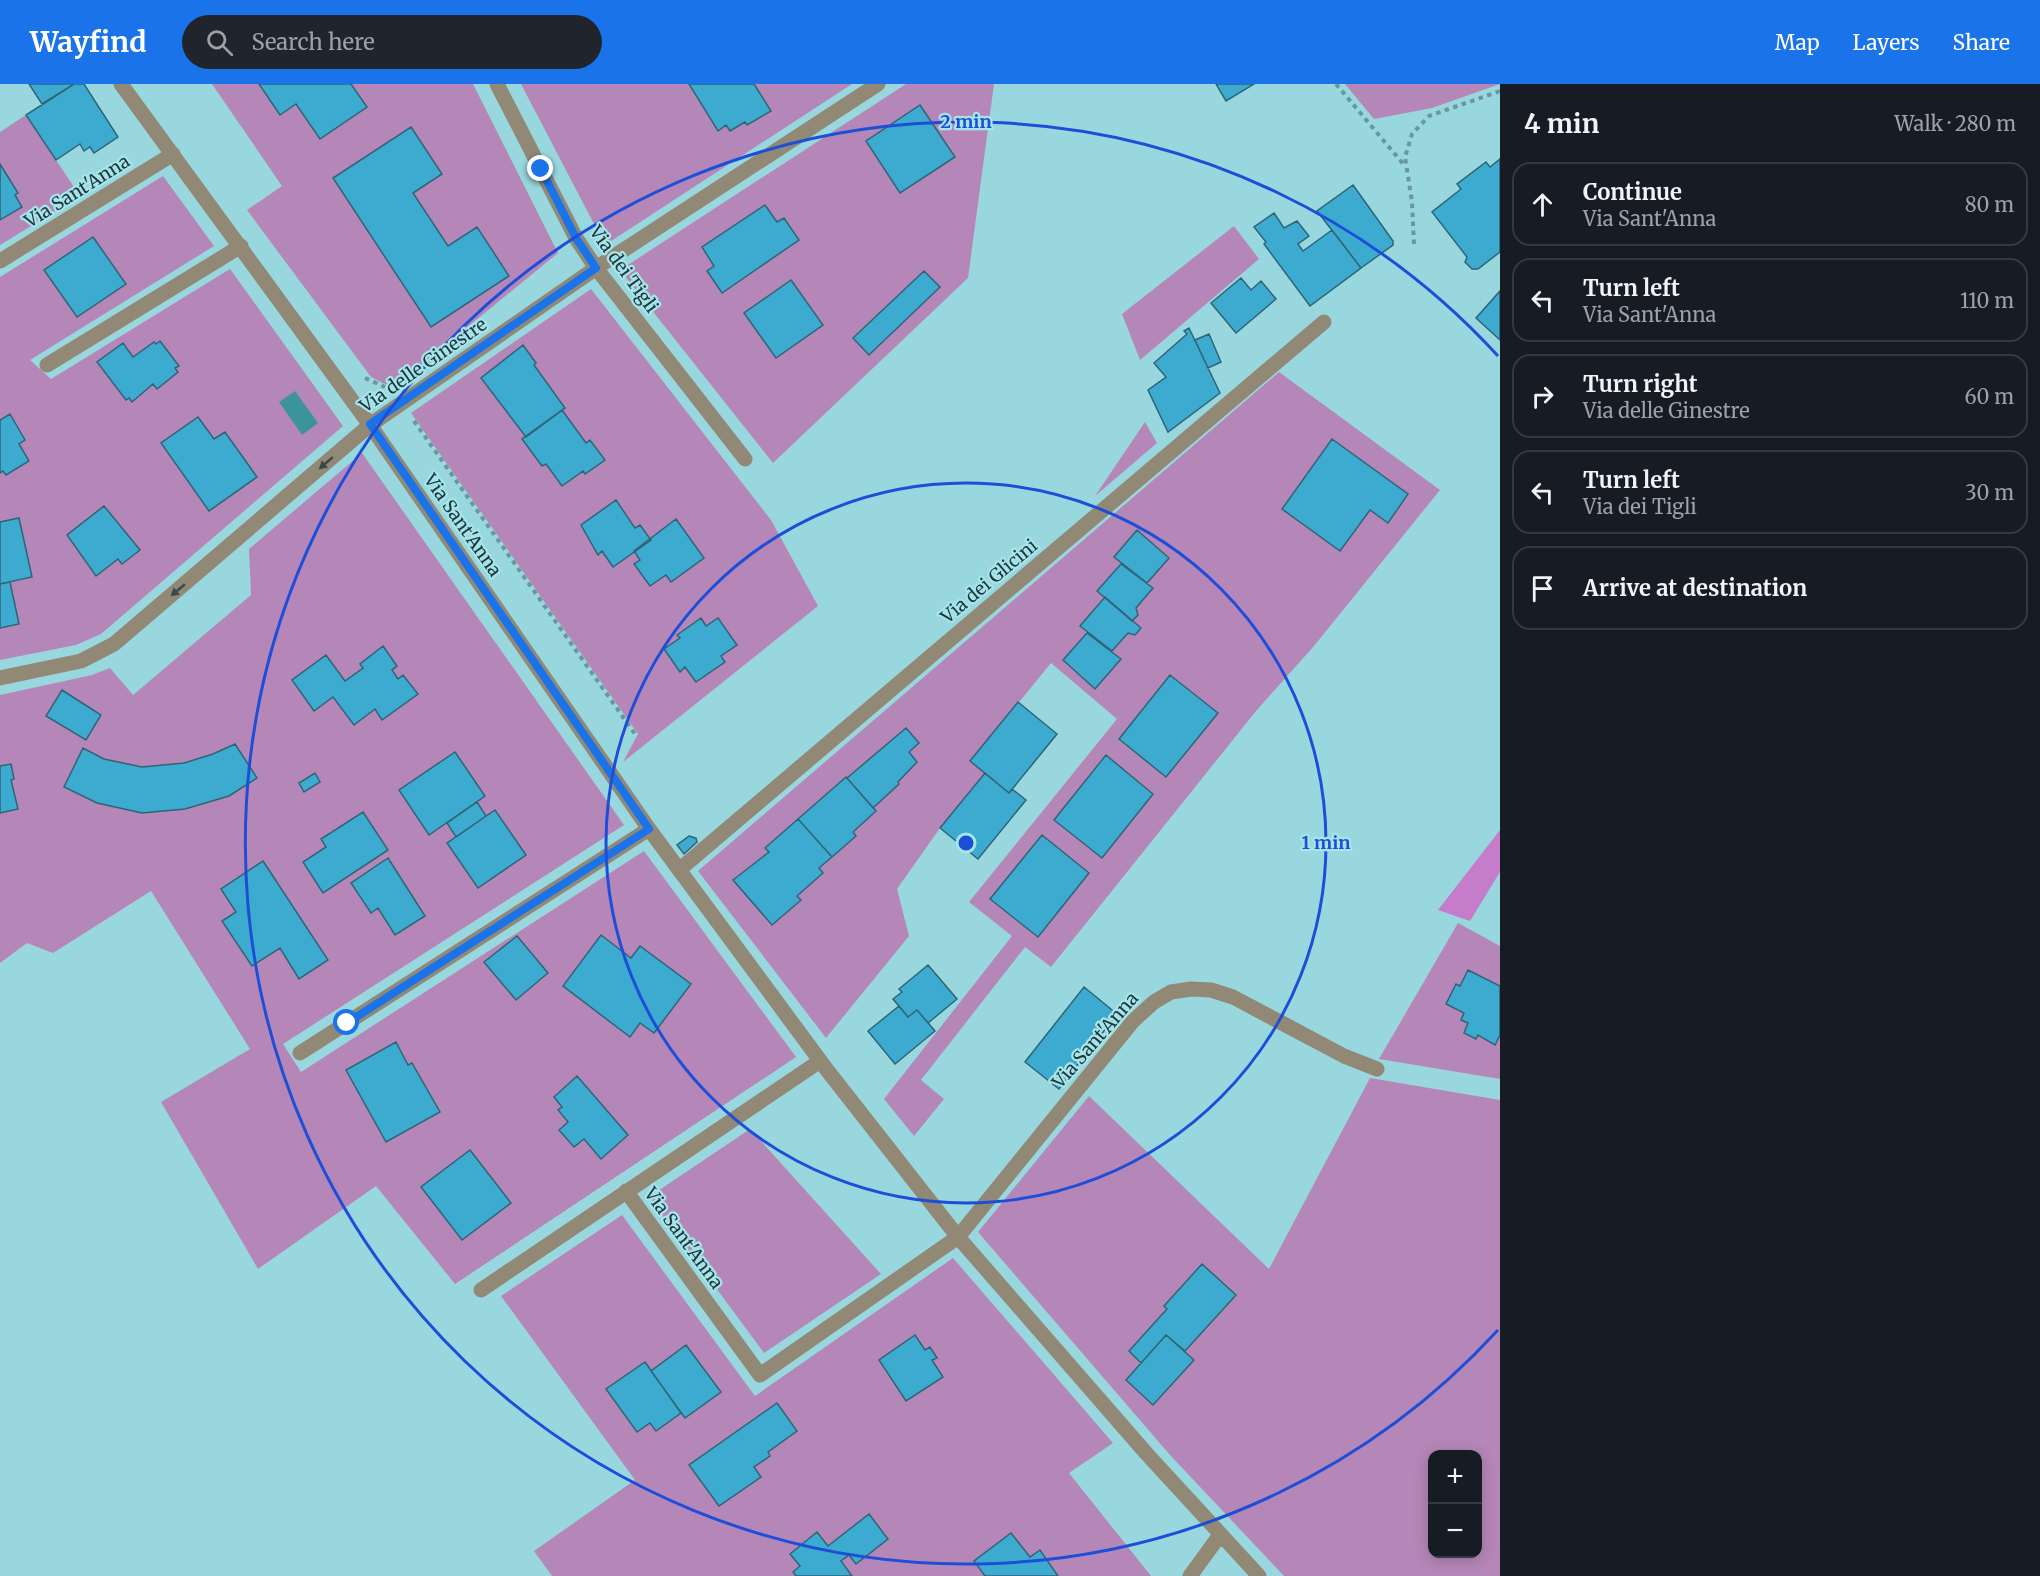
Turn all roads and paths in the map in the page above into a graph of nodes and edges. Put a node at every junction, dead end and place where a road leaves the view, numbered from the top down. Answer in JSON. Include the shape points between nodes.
{"nodes":[{"id":1,"x":122,"y":84,"type":"edge"},
{"id":2,"x":497,"y":84,"type":"edge"},
{"id":3,"x":878,"y":84,"type":"edge"},
{"id":4,"x":1336,"y":84,"type":"edge"},
{"id":5,"x":1500,"y":91,"type":"edge"},
{"id":6,"x":173,"y":154,"type":"junction"},
{"id":7,"x":1406,"y":166,"type":"junction"},
{"id":8,"x":1414,"y":243,"type":"dead end"},
{"id":9,"x":241,"y":246,"type":"junction"},
{"id":10,"x":0,"y":261,"type":"edge"},
{"id":11,"x":596,"y":268,"type":"junction"},
{"id":12,"x":1324,"y":322,"type":"dead end"},
{"id":13,"x":47,"y":365,"type":"dead end"},
{"id":14,"x":408,"y":412,"type":"dead end"},
{"id":15,"x":370,"y":424,"type":"junction"},
{"id":16,"x":745,"y":459,"type":"dead end"},
{"id":17,"x":0,"y":678,"type":"edge"},
{"id":18,"x":635,"y":734,"type":"dead end"},
{"id":19,"x":649,"y":829,"type":"junction"},
{"id":20,"x":679,"y":870,"type":"junction"},
{"id":21,"x":300,"y":1053,"type":"dead end"},
{"id":22,"x":820,"y":1061,"type":"junction"},
{"id":23,"x":1377,"y":1069,"type":"dead end"},
{"id":24,"x":626,"y":1191,"type":"junction"},
{"id":25,"x":958,"y":1237,"type":"junction"},
{"id":26,"x":481,"y":1290,"type":"dead end"},
{"id":27,"x":1220,"y":1535,"type":"junction"},
{"id":28,"x":1190,"y":1576,"type":"edge"},
{"id":29,"x":1259,"y":1576,"type":"edge"}],
"edges":[{"from":1,"to":6,"type":"street","name":"Via Sant'Anna"},
{"from":2,"to":11,"type":"street","name":"Via dei Tigli","via":[[576,238]]},
{"from":3,"to":11,"type":"street","name":"Via delle Ginestre"},
{"from":4,"to":7,"type":"path"},
{"from":5,"to":7,"type":"path","via":[[1423,121],[1409,142]]},
{"from":6,"to":9,"type":"street","name":"Via Sant'Anna"},
{"from":6,"to":10,"type":"street","name":"Via Sant'Anna"},
{"from":7,"to":8,"type":"path"},
{"from":9,"to":13,"type":"street"},
{"from":9,"to":15,"type":"street","name":"Via Sant'Anna"},
{"from":11,"to":15,"type":"street","name":"Via delle Ginestre"},
{"from":11,"to":16,"type":"street","name":"Via dei Tigli"},
{"from":12,"to":20,"type":"street","name":"Via dei Glicini"},
{"from":14,"to":18,"type":"path"},
{"from":15,"to":17,"type":"street","name":"Via delle Ginestre","one_way":true,"via":[[114,644],[81,661]]},
{"from":15,"to":19,"type":"street","name":"Via Sant'Anna"},
{"from":19,"to":20,"type":"street","name":"Via Sant'Anna"},
{"from":19,"to":21,"type":"street"},
{"from":20,"to":22,"type":"street","name":"Via Sant'Anna"},
{"from":22,"to":24,"type":"street","name":"Via Sant'Anna"},
{"from":22,"to":25,"type":"street","name":"Via Sant'Anna"},
{"from":23,"to":25,"type":"street","name":"Via Sant'Anna","via":[[1223,993],[1191,989],[1172,992],[1132,1021]]},
{"from":24,"to":25,"type":"street","name":"Via Sant'Anna","via":[[760,1375]]},
{"from":24,"to":26,"type":"street","name":"Via Sant'Anna"},
{"from":25,"to":27,"type":"street","name":"Via Sant'Anna"},
{"from":27,"to":28,"type":"street"},
{"from":27,"to":29,"type":"street","name":"Via Sant'Anna"}]}
